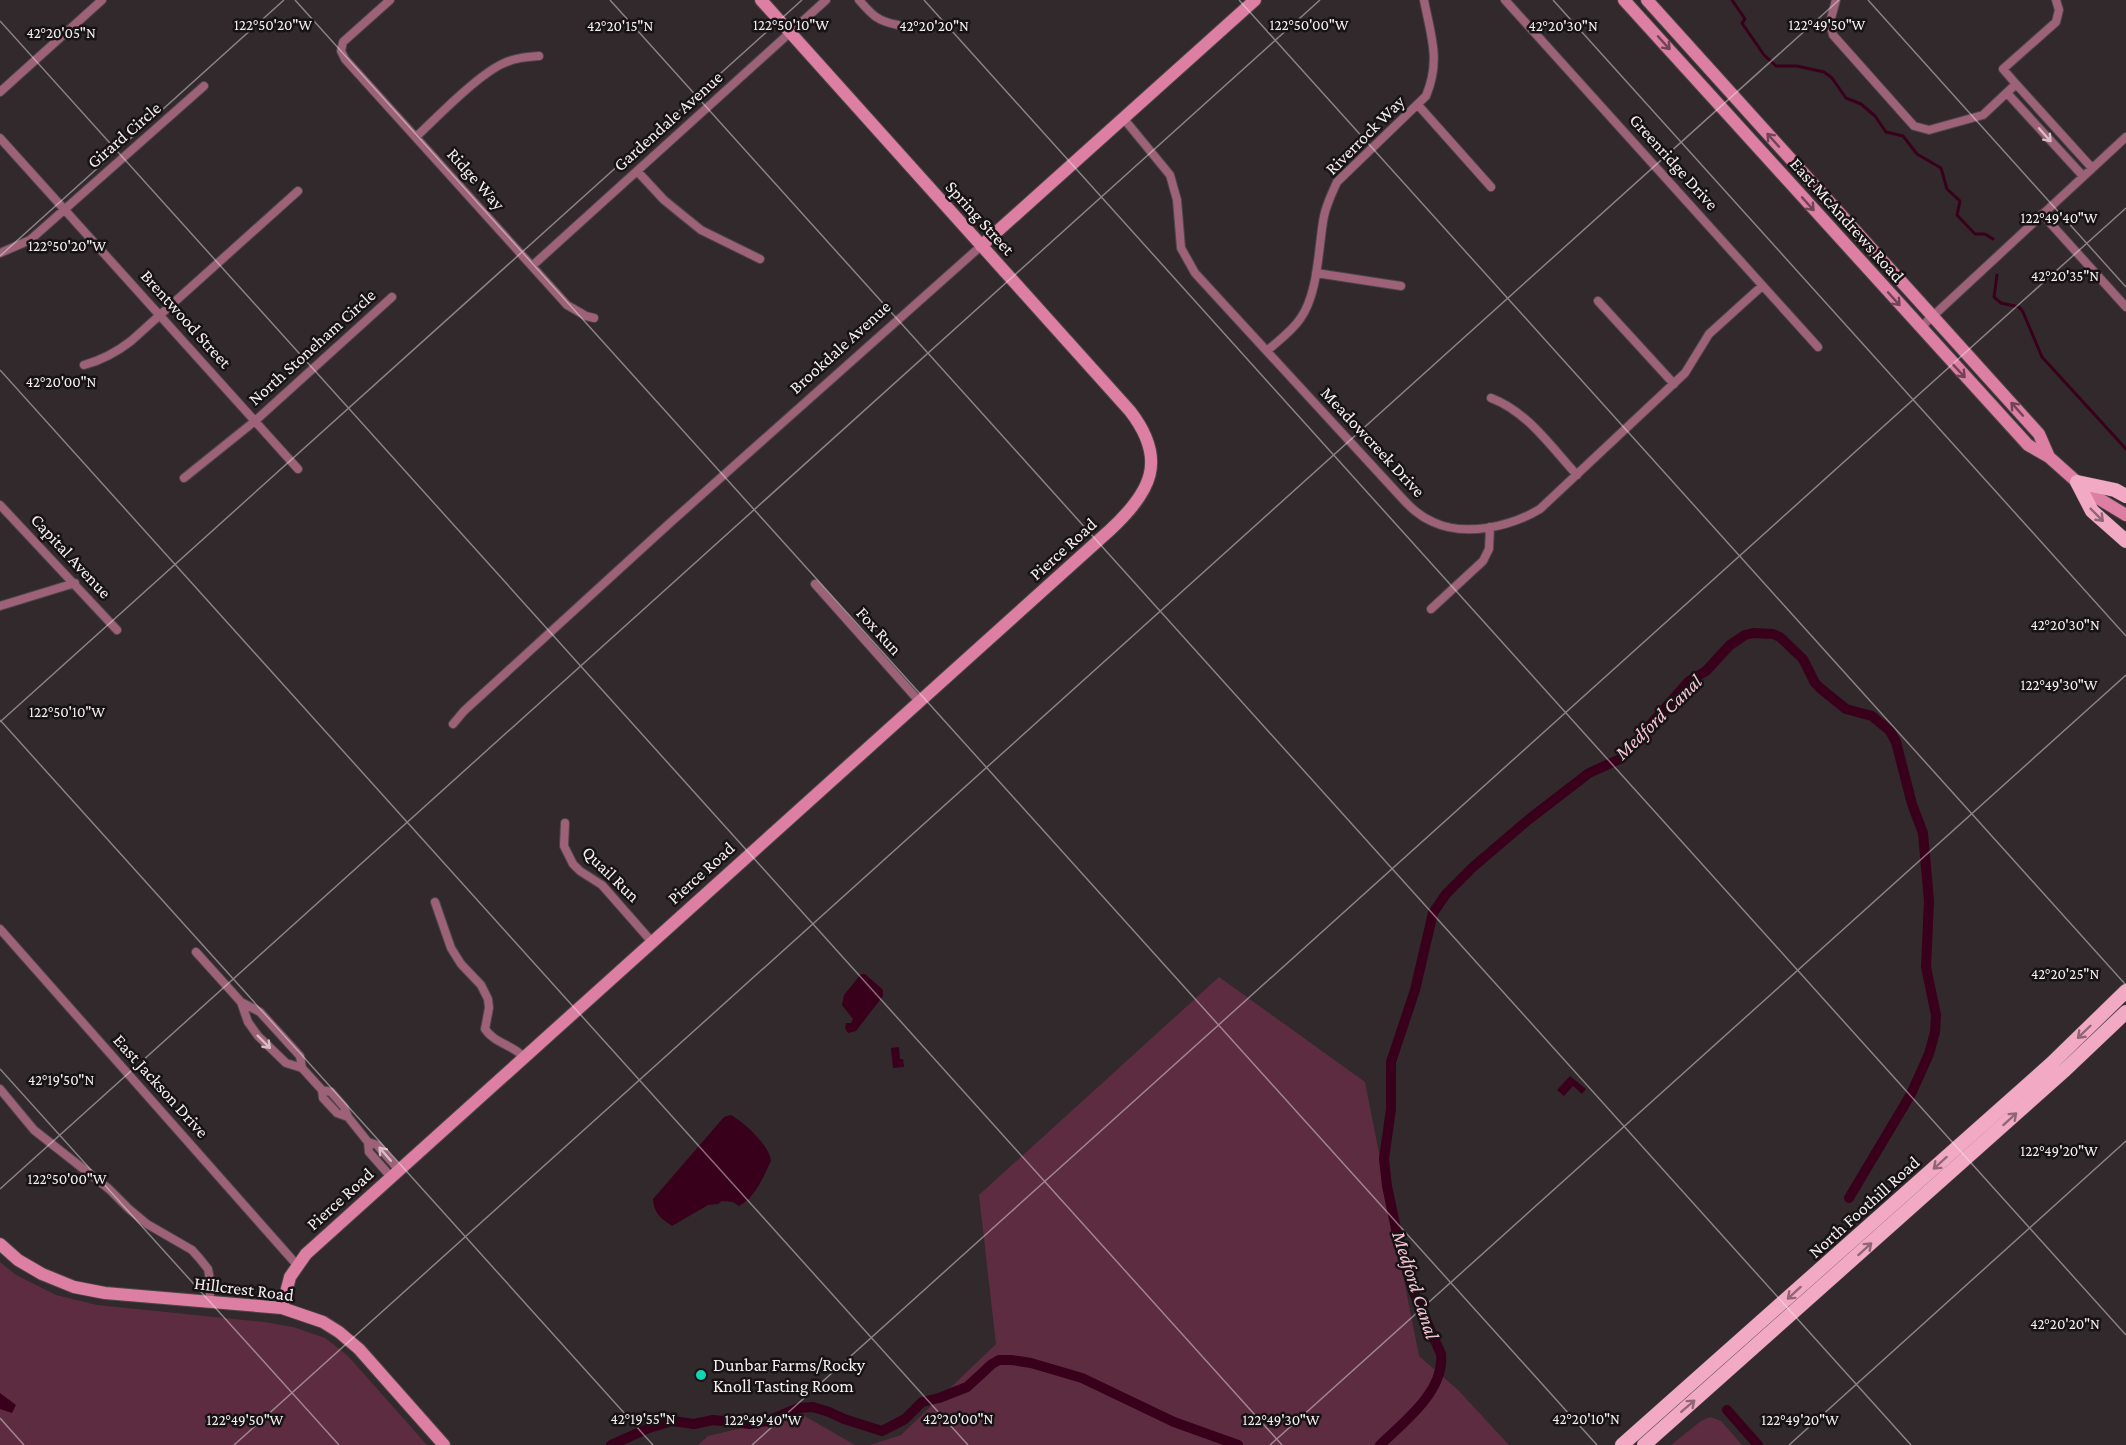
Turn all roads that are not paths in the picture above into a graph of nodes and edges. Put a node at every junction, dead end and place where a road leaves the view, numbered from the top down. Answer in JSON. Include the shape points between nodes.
{"nodes":[{"id":1,"x":102,"y":0,"type":"edge"},
{"id":2,"x":390,"y":0,"type":"edge"},
{"id":3,"x":761,"y":0,"type":"edge"},
{"id":4,"x":826,"y":0,"type":"edge"},
{"id":5,"x":859,"y":0,"type":"edge"},
{"id":6,"x":1255,"y":0,"type":"edge"},
{"id":7,"x":1424,"y":0,"type":"edge"},
{"id":8,"x":1505,"y":0,"type":"edge"},
{"id":9,"x":1624,"y":0,"type":"edge"},
{"id":10,"x":1647,"y":0,"type":"edge"},
{"id":11,"x":1836,"y":0,"type":"edge"},
{"id":12,"x":2056,"y":0,"type":"edge"},
{"id":13,"x":898,"y":25,"type":"dead end"},
{"id":14,"x":790,"y":32,"type":"junction"},
{"id":15,"x":539,"y":56,"type":"dead end"},
{"id":16,"x":2016,"y":84,"type":"junction"},
{"id":17,"x":204,"y":86,"type":"dead end"},
{"id":18,"x":0,"y":92,"type":"edge"},
{"id":19,"x":2007,"y":93,"type":"junction"},
{"id":20,"x":1418,"y":105,"type":"junction"},
{"id":21,"x":1124,"y":119,"type":"junction"},
{"id":22,"x":416,"y":137,"type":"junction"},
{"id":23,"x":2126,"y":137,"type":"edge"},
{"id":24,"x":0,"y":138,"type":"edge"},
{"id":25,"x":2092,"y":168,"type":"junction"},
{"id":26,"x":637,"y":171,"type":"junction"},
{"id":27,"x":2083,"y":176,"type":"junction"},
{"id":28,"x":1491,"y":187,"type":"dead end"},
{"id":29,"x":298,"y":191,"type":"dead end"},
{"id":30,"x":65,"y":209,"type":"junction"},
{"id":31,"x":2042,"y":214,"type":"junction"},
{"id":32,"x":981,"y":246,"type":"junction"},
{"id":33,"x":0,"y":253,"type":"edge"},
{"id":34,"x":760,"y":259,"type":"dead end"},
{"id":35,"x":532,"y":266,"type":"junction"},
{"id":36,"x":1316,"y":273,"type":"junction"},
{"id":37,"x":1401,"y":286,"type":"dead end"},
{"id":38,"x":1762,"y":286,"type":"junction"},
{"id":39,"x":392,"y":297,"type":"dead end"},
{"id":40,"x":1598,"y":301,"type":"dead end"},
{"id":41,"x":2126,"y":307,"type":"edge"},
{"id":42,"x":160,"y":315,"type":"junction"},
{"id":43,"x":1933,"y":316,"type":"junction"},
{"id":44,"x":594,"y":318,"type":"dead end"},
{"id":45,"x":1920,"y":328,"type":"junction"},
{"id":46,"x":1818,"y":347,"type":"dead end"},
{"id":47,"x":1268,"y":351,"type":"junction"},
{"id":48,"x":84,"y":365,"type":"dead end"},
{"id":49,"x":1674,"y":384,"type":"junction"},
{"id":50,"x":1491,"y":398,"type":"dead end"},
{"id":51,"x":255,"y":421,"type":"junction"},
{"id":52,"x":2049,"y":457,"type":"junction"},
{"id":53,"x":1151,"y":469,"type":"joint"},
{"id":54,"x":298,"y":470,"type":"dead end"},
{"id":55,"x":1577,"y":475,"type":"junction"},
{"id":56,"x":184,"y":478,"type":"dead end"},
{"id":57,"x":2077,"y":482,"type":"junction"},
{"id":58,"x":2126,"y":496,"type":"edge"},
{"id":59,"x":0,"y":505,"type":"edge"},
{"id":60,"x":2126,"y":515,"type":"edge"},
{"id":61,"x":1490,"y":527,"type":"junction"},
{"id":62,"x":2126,"y":541,"type":"edge"},
{"id":63,"x":75,"y":583,"type":"junction"},
{"id":64,"x":815,"y":584,"type":"dead end"},
{"id":65,"x":0,"y":606,"type":"edge"},
{"id":66,"x":1431,"y":609,"type":"dead end"},
{"id":67,"x":117,"y":630,"type":"dead end"},
{"id":68,"x":920,"y":701,"type":"junction"},
{"id":69,"x":453,"y":724,"type":"dead end"},
{"id":70,"x":565,"y":824,"type":"dead end"},
{"id":71,"x":435,"y":902,"type":"dead end"},
{"id":72,"x":0,"y":929,"type":"edge"},
{"id":73,"x":652,"y":942,"type":"junction"},
{"id":74,"x":196,"y":952,"type":"dead end"},
{"id":75,"x":2126,"y":991,"type":"edge"},
{"id":76,"x":241,"y":1002,"type":"junction"},
{"id":77,"x":2126,"y":1012,"type":"edge"},
{"id":78,"x":524,"y":1057,"type":"junction"},
{"id":79,"x":302,"y":1068,"type":"junction"},
{"id":80,"x":0,"y":1089,"type":"edge"},
{"id":81,"x":395,"y":1174,"type":"junction"},
{"id":82,"x":0,"y":1244,"type":"edge"},
{"id":83,"x":297,"y":1265,"type":"junction"},
{"id":84,"x":209,"y":1302,"type":"junction"},
{"id":85,"x":282,"y":1308,"type":"junction"},
{"id":86,"x":444,"y":1445,"type":"edge"},
{"id":87,"x":1622,"y":1445,"type":"edge"},
{"id":88,"x":1644,"y":1445,"type":"edge"}],
"edges":[{"from":1,"to":18,"type":"street"},
{"from":2,"to":22,"type":"street","name":"Ridge Way","via":[[343,42],[341,51]]},
{"from":3,"to":14,"type":"street","name":"Spring Street"},
{"from":4,"to":14,"type":"street","name":"Gardendale Avenue"},
{"from":5,"to":13,"type":"street","via":[[883,22]]},
{"from":6,"to":21,"type":"street","name":"Brookdale Avenue"},
{"from":7,"to":20,"type":"street","name":"Riverrock Way","via":[[1435,63],[1432,82]]},
{"from":8,"to":38,"type":"street","name":"Greenridge Drive"},
{"from":9,"to":45,"type":"street","name":"East McAndrews Road","one_way":true},
{"from":43,"to":10,"type":"street","name":"East McAndrews Road","one_way":true},
{"from":11,"to":19,"type":"street","via":[[1830,22],[1833,35],[1914,126],[1929,130],[1983,115]]},
{"from":12,"to":16,"type":"street","via":[[2056,22],[2003,69]]},
{"from":14,"to":26,"type":"street","name":"Gardendale Avenue"},
{"from":14,"to":32,"type":"street","name":"Spring Street"},
{"from":15,"to":22,"type":"street","via":[[501,64]]},
{"from":16,"to":19,"type":"street"},
{"from":16,"to":25,"type":"street"},
{"from":17,"to":30,"type":"street","name":"Girard Circle"},
{"from":19,"to":27,"type":"street","one_way":true},
{"from":20,"to":28,"type":"street"},
{"from":20,"to":36,"type":"street","name":"Riverrock Way","via":[[1337,182],[1324,216]]},
{"from":21,"to":32,"type":"street","name":"Brookdale Avenue"},
{"from":21,"to":47,"type":"street","name":"Meadowcreek Drive","via":[[1170,175],[1177,200],[1181,248],[1188,262]]},
{"from":22,"to":35,"type":"street","name":"Ridge Way"},
{"from":23,"to":25,"type":"street"},
{"from":24,"to":30,"type":"street","name":"Brentwood Street"},
{"from":25,"to":27,"type":"street"},
{"from":26,"to":34,"type":"street","via":[[664,200],[701,230]]},
{"from":26,"to":35,"type":"street","name":"Gardendale Avenue"},
{"from":27,"to":31,"type":"street"},
{"from":29,"to":42,"type":"street"},
{"from":30,"to":33,"type":"street","name":"Girard Circle","via":[[30,240]]},
{"from":30,"to":42,"type":"street","name":"Brentwood Street"},
{"from":31,"to":41,"type":"street"},
{"from":31,"to":43,"type":"street"},
{"from":32,"to":53,"type":"street","name":"Spring Street","via":[[1139,422],[1150,446]]},
{"from":32,"to":69,"type":"street","name":"Brookdale Avenue","via":[[671,522]]},
{"from":35,"to":44,"type":"street","name":"Ridge Way","via":[[567,305]]},
{"from":36,"to":37,"type":"street"},
{"from":36,"to":47,"type":"street","name":"Riverrock Way","via":[[1301,318]]},
{"from":38,"to":46,"type":"street","name":"Greenridge Drive"},
{"from":38,"to":49,"type":"street","name":"Meadowcreek Drive","via":[[1709,334],[1691,365]]},
{"from":39,"to":51,"type":"street","name":"North Stoneham Circle"},
{"from":40,"to":49,"type":"street"},
{"from":42,"to":48,"type":"street","via":[[118,351]]},
{"from":42,"to":51,"type":"street","name":"Brentwood Street"},
{"from":43,"to":45,"type":"street"},
{"from":52,"to":43,"type":"street","name":"East McAndrews Road","one_way":true,"via":[[2039,434]]},
{"from":45,"to":52,"type":"street","name":"East McAndrews Road","one_way":true,"via":[[2028,445]]},
{"from":47,"to":61,"type":"street","name":"Meadowcreek Drive","via":[[1416,513],[1449,527]]},
{"from":49,"to":55,"type":"street","name":"Meadowcreek Drive"},
{"from":50,"to":55,"type":"street","via":[[1525,417]]},
{"from":51,"to":54,"type":"street","name":"Brentwood Street"},
{"from":51,"to":56,"type":"street","name":"North Stoneham Circle"},
{"from":52,"to":57,"type":"street","name":"East McAndrews Road"},
{"from":53,"to":68,"type":"street","name":"Pierce Road","via":[[1148,483],[1132,509]]},
{"from":55,"to":61,"type":"street","name":"Meadowcreek Drive","via":[[1540,509]]},
{"from":57,"to":58,"type":"main road"},
{"from":57,"to":60,"type":"street","name":"East McAndrews Road"},
{"from":57,"to":62,"type":"main road","one_way":true,"via":[[2092,511]]},
{"from":59,"to":63,"type":"street","name":"Capital Avenue"},
{"from":61,"to":66,"type":"street","via":[[1484,561]]},
{"from":63,"to":65,"type":"street"},
{"from":63,"to":67,"type":"street","name":"Capital Avenue"},
{"from":64,"to":68,"type":"street","name":"Fox Run"},
{"from":68,"to":73,"type":"street","name":"Pierce Road"},
{"from":70,"to":73,"type":"street","name":"Quail Run","via":[[564,846],[573,864],[602,885]]},
{"from":71,"to":78,"type":"street","via":[[451,948],[488,999],[485,1029]]},
{"from":72,"to":83,"type":"street","name":"East Jackson Drive"},
{"from":73,"to":78,"type":"street","name":"Pierce Road"},
{"from":74,"to":76,"type":"street"},
{"from":75,"to":87,"type":"main road","name":"North Foothill Road","one_way":true,"via":[[2052,1063]]},
{"from":76,"to":79,"type":"street","via":[[260,1012],[300,1056]]},
{"from":76,"to":79,"type":"street","one_way":true,"via":[[258,1036],[286,1063]]},
{"from":88,"to":77,"type":"main road","name":"North Foothill Road","one_way":true},
{"from":78,"to":81,"type":"street","name":"Pierce Road"},
{"from":79,"to":81,"type":"street","via":[[322,1090],[323,1098],[337,1113],[348,1117],[368,1142],[369,1152]]},
{"from":80,"to":84,"type":"street","via":[[34,1130],[147,1224],[200,1258],[208,1269]]},
{"from":81,"to":83,"type":"street","name":"Pierce Road"},
{"from":82,"to":84,"type":"street","name":"Hillcrest Road","via":[[42,1274],[74,1287]]},
{"from":83,"to":85,"type":"street","name":"Pierce Road"},
{"from":84,"to":85,"type":"street","name":"Hillcrest Road"},
{"from":85,"to":86,"type":"street","name":"Hillcrest Road","via":[[323,1322],[350,1340]]}]}
